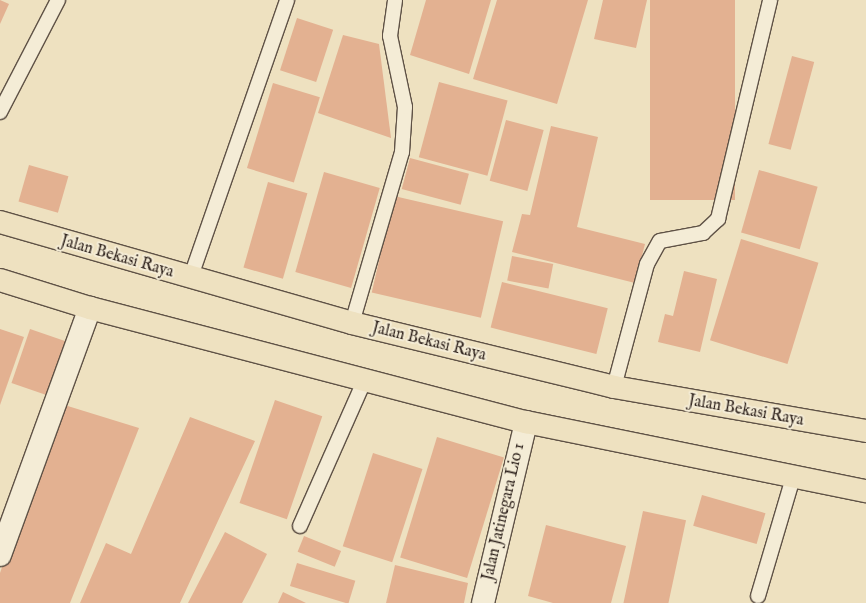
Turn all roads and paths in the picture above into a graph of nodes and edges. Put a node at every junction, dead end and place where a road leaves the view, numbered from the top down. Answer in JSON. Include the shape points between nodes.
{"nodes":[{"id":1,"x":58,"y":0,"type":"edge"},
{"id":2,"x":286,"y":0,"type":"edge"},
{"id":3,"x":395,"y":0,"type":"edge"},
{"id":4,"x":770,"y":0,"type":"edge"},
{"id":5,"x":0,"y":112,"type":"edge"},
{"id":6,"x":0,"y":222,"type":"edge"},
{"id":7,"x":190,"y":279,"type":"junction"},
{"id":8,"x":0,"y":280,"type":"edge"},
{"id":9,"x":90,"y":308,"type":"junction"},
{"id":10,"x":352,"y":323,"type":"junction"},
{"id":11,"x":365,"y":379,"type":"junction"},
{"id":12,"x":614,"y":387,"type":"junction"},
{"id":13,"x":526,"y":422,"type":"junction"},
{"id":14,"x":866,"y":431,"type":"edge"},
{"id":15,"x":793,"y":478,"type":"junction"},
{"id":16,"x":866,"y":491,"type":"edge"},
{"id":17,"x":300,"y":526,"type":"dead end"},
{"id":18,"x":0,"y":556,"type":"edge"},
{"id":19,"x":758,"y":596,"type":"dead end"},
{"id":20,"x":483,"y":603,"type":"edge"}],
"edges":[{"from":1,"to":5,"type":"lane"},
{"from":2,"to":7,"type":"lane"},
{"from":3,"to":10,"type":"lane","via":[[390,36],[405,107],[402,152]]},
{"from":4,"to":12,"type":"lane","via":[[718,219],[703,233],[660,241],[645,271]]},
{"from":6,"to":7,"type":"main road","name":"Jalan Bekasi Raya"},
{"from":7,"to":10,"type":"main road","name":"Jalan Bekasi Raya"},
{"from":8,"to":9,"type":"main road"},
{"from":9,"to":11,"type":"main road"},
{"from":9,"to":18,"type":"street"},
{"from":10,"to":12,"type":"main road","name":"Jalan Bekasi Raya"},
{"from":11,"to":13,"type":"main road"},
{"from":11,"to":17,"type":"lane"},
{"from":12,"to":14,"type":"main road","name":"Jalan Bekasi Raya"},
{"from":13,"to":15,"type":"main road"},
{"from":13,"to":20,"type":"street","name":"Jalan Jatinegara Lio 1"},
{"from":15,"to":16,"type":"main road"},
{"from":15,"to":19,"type":"lane"}]}
